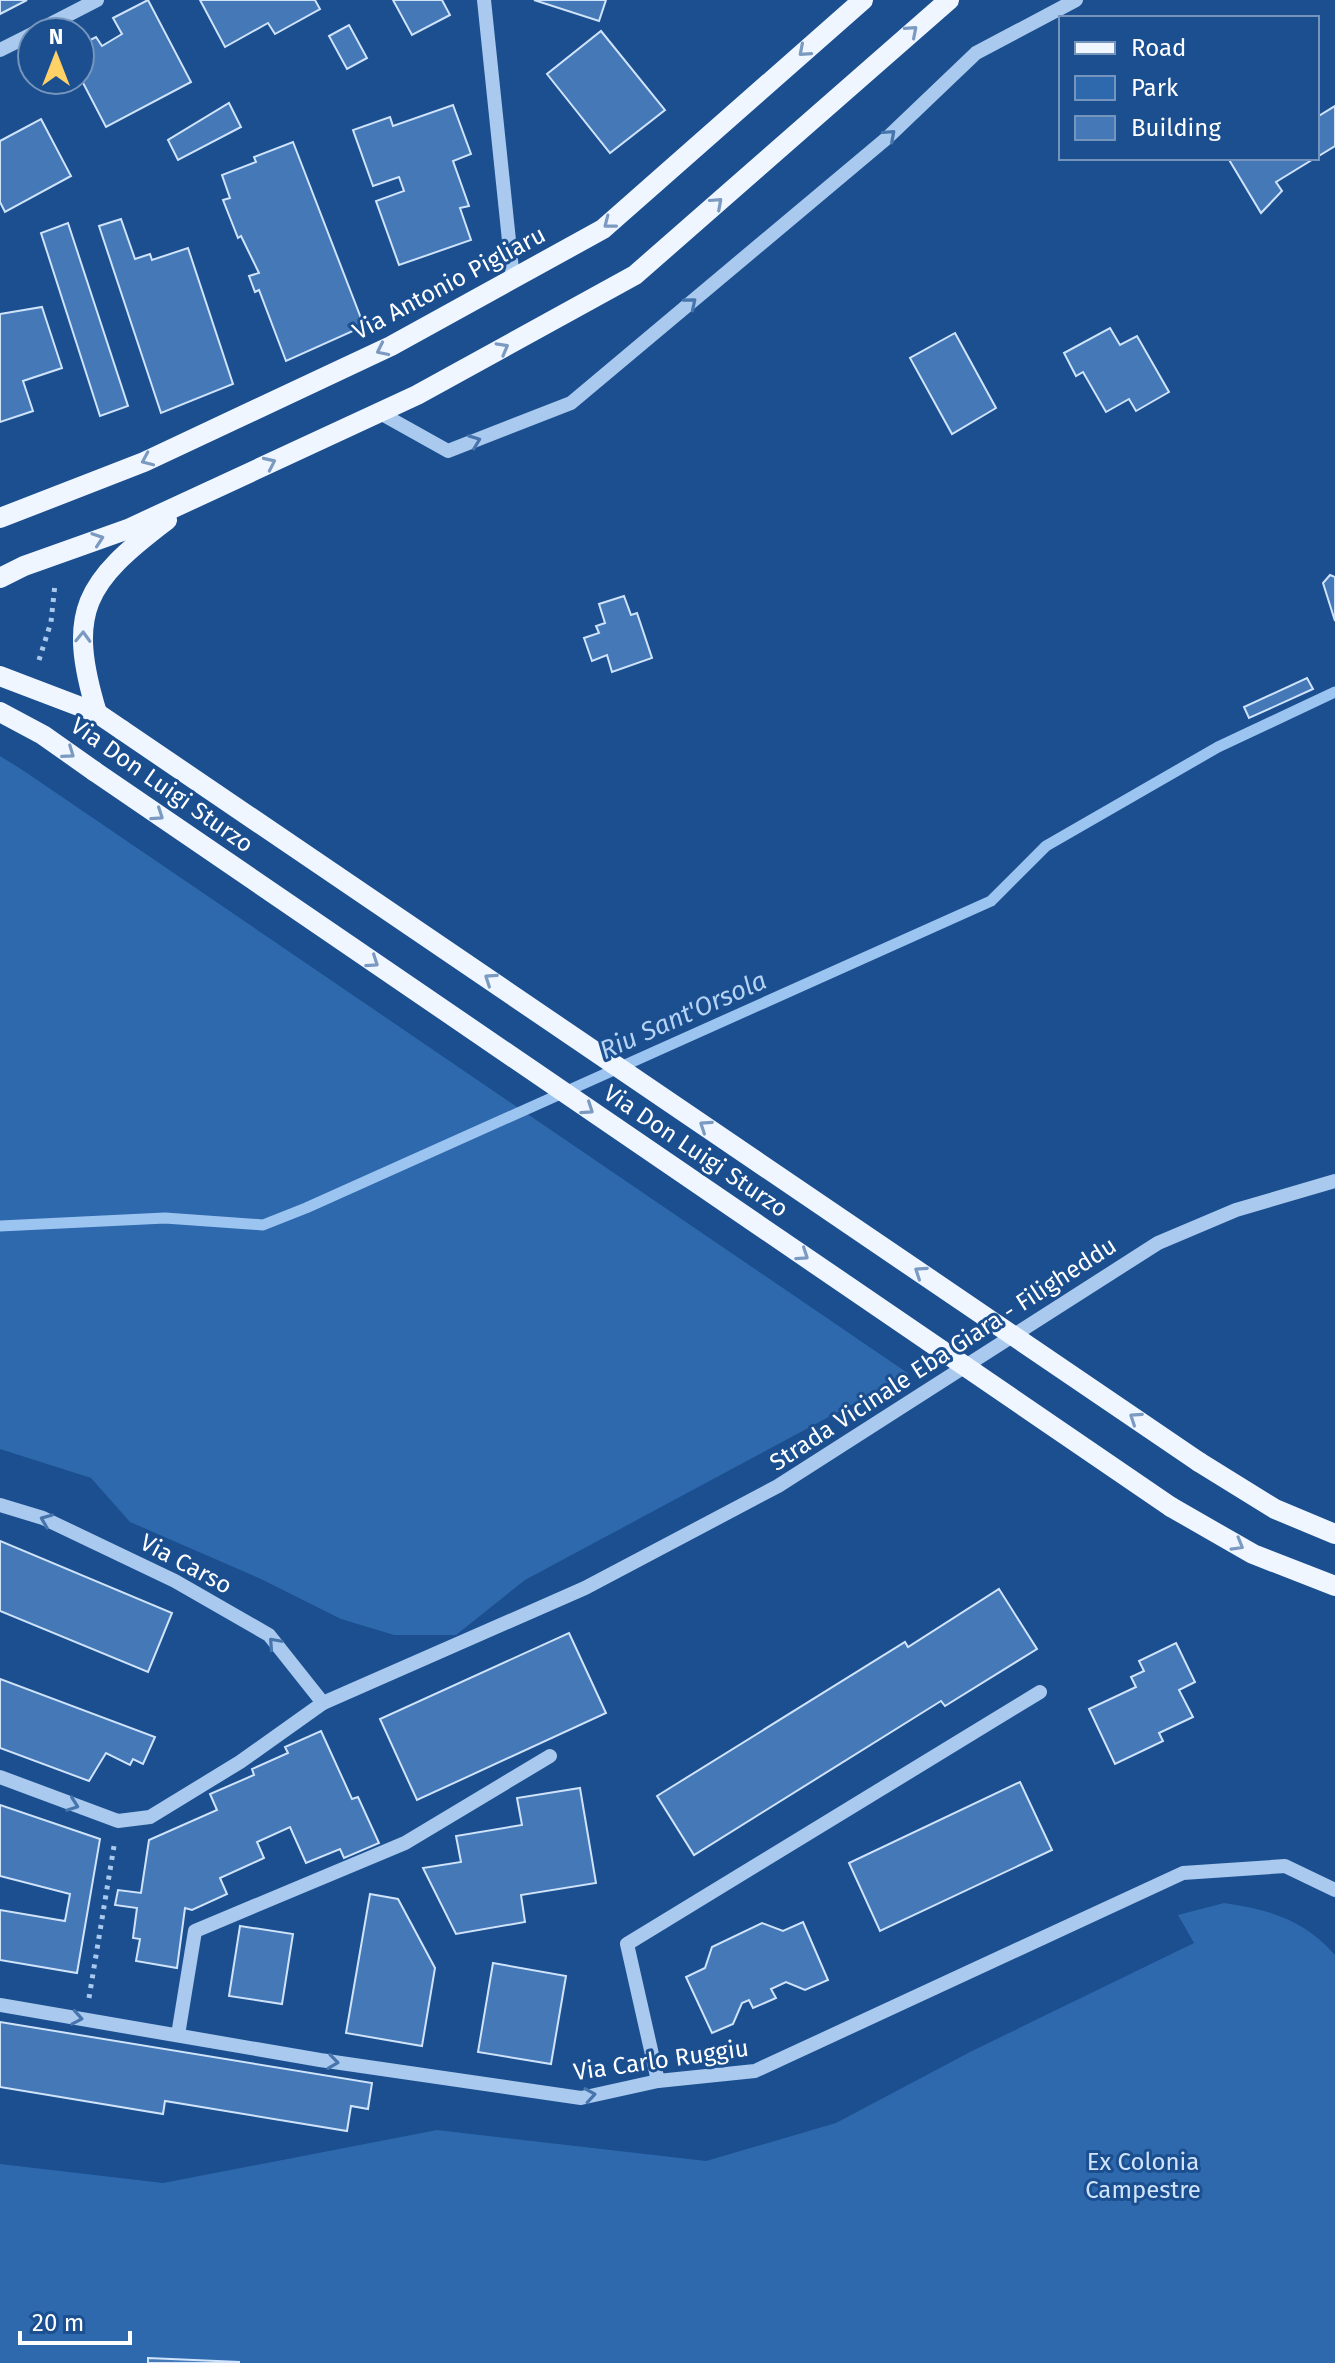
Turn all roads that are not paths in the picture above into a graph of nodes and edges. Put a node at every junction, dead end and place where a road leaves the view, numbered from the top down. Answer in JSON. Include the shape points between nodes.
{"nodes":[{"id":1,"x":97,"y":0,"type":"edge"},
{"id":2,"x":484,"y":0,"type":"edge"},
{"id":3,"x":863,"y":0,"type":"edge"},
{"id":4,"x":949,"y":0,"type":"edge"},
{"id":5,"x":1076,"y":0,"type":"edge"},
{"id":6,"x":66,"y":16,"type":"edge"},
{"id":7,"x":513,"y":279,"type":"junction"},
{"id":8,"x":380,"y":413,"type":"junction"},
{"id":9,"x":199,"y":496,"type":"junction"},
{"id":10,"x":0,"y":518,"type":"edge"},
{"id":11,"x":0,"y":578,"type":"edge"},
{"id":12,"x":0,"y":676,"type":"edge"},
{"id":13,"x":0,"y":712,"type":"edge"},
{"id":14,"x":97,"y":713,"type":"junction"},
{"id":15,"x":1335,"y":1181,"type":"edge"},
{"id":16,"x":0,"y":1505,"type":"edge"},
{"id":17,"x":1335,"y":1534,"type":"edge"},
{"id":18,"x":1335,"y":1586,"type":"edge"},
{"id":19,"x":1040,"y":1692,"type":"dead end"},
{"id":20,"x":323,"y":1703,"type":"junction"},
{"id":21,"x":550,"y":1756,"type":"dead end"},
{"id":22,"x":0,"y":1777,"type":"edge"},
{"id":23,"x":1335,"y":1890,"type":"edge"},
{"id":24,"x":0,"y":2005,"type":"edge"},
{"id":25,"x":178,"y":2035,"type":"junction"},
{"id":26,"x":658,"y":2081,"type":"junction"}],
"edges":[{"from":1,"to":6,"type":"street"},
{"from":2,"to":7,"type":"street"},
{"from":3,"to":7,"type":"main road","name":"Via Antonio Pigliaru","one_way":true,"via":[[603,229]]},
{"from":8,"to":4,"type":"main road","one_way":true,"via":[[635,275]]},
{"from":8,"to":5,"type":"street","one_way":true,"via":[[448,451],[571,403],[887,138],[976,53]]},
{"from":7,"to":10,"type":"main road","name":"Via Antonio Pigliaru","one_way":true,"via":[[391,346],[144,462]]},
{"from":9,"to":8,"type":"main road","one_way":true},
{"from":11,"to":9,"type":"main road","one_way":true},
{"from":14,"to":9,"type":"main road","one_way":true,"via":[[83,666],[83,628],[93,591],[115,562]]},
{"from":12,"to":14,"type":"main road","name":"Via Don Luigi Sturzo"},
{"from":13,"to":18,"type":"main road","name":"Via Don Luigi Sturzo","one_way":true,"bridge":true,"via":[[43,735],[1171,1507],[1253,1554]]},
{"from":17,"to":14,"type":"main road","name":"Via Don Luigi Sturzo","one_way":true,"bridge":true,"via":[[1275,1509],[1199,1462]]},
{"from":15,"to":20,"type":"street","name":"Strada Vicinale Eba Giara - Filigheddu","via":[[1236,1210],[1158,1243],[778,1486],[585,1588]]},
{"from":20,"to":16,"type":"street","name":"Via Carso","one_way":true,"via":[[269,1635],[175,1581],[43,1518]]},
{"from":19,"to":26,"type":"street","via":[[627,1944]]},
{"from":22,"to":20,"type":"street","name":"Strada Vicinale Eba Giara - Filigheddu","one_way":true,"via":[[118,1821],[150,1817]]},
{"from":21,"to":25,"type":"street","via":[[405,1843],[195,1931]]},
{"from":23,"to":26,"type":"street","name":"Via Carlo Ruggiu","via":[[1285,1866],[1183,1873],[755,2071]]},
{"from":24,"to":25,"type":"street","name":"Via Carlo Ruggiu","one_way":true},
{"from":25,"to":26,"type":"street","name":"Via Carlo Ruggiu","one_way":true,"via":[[581,2098]]}]}
